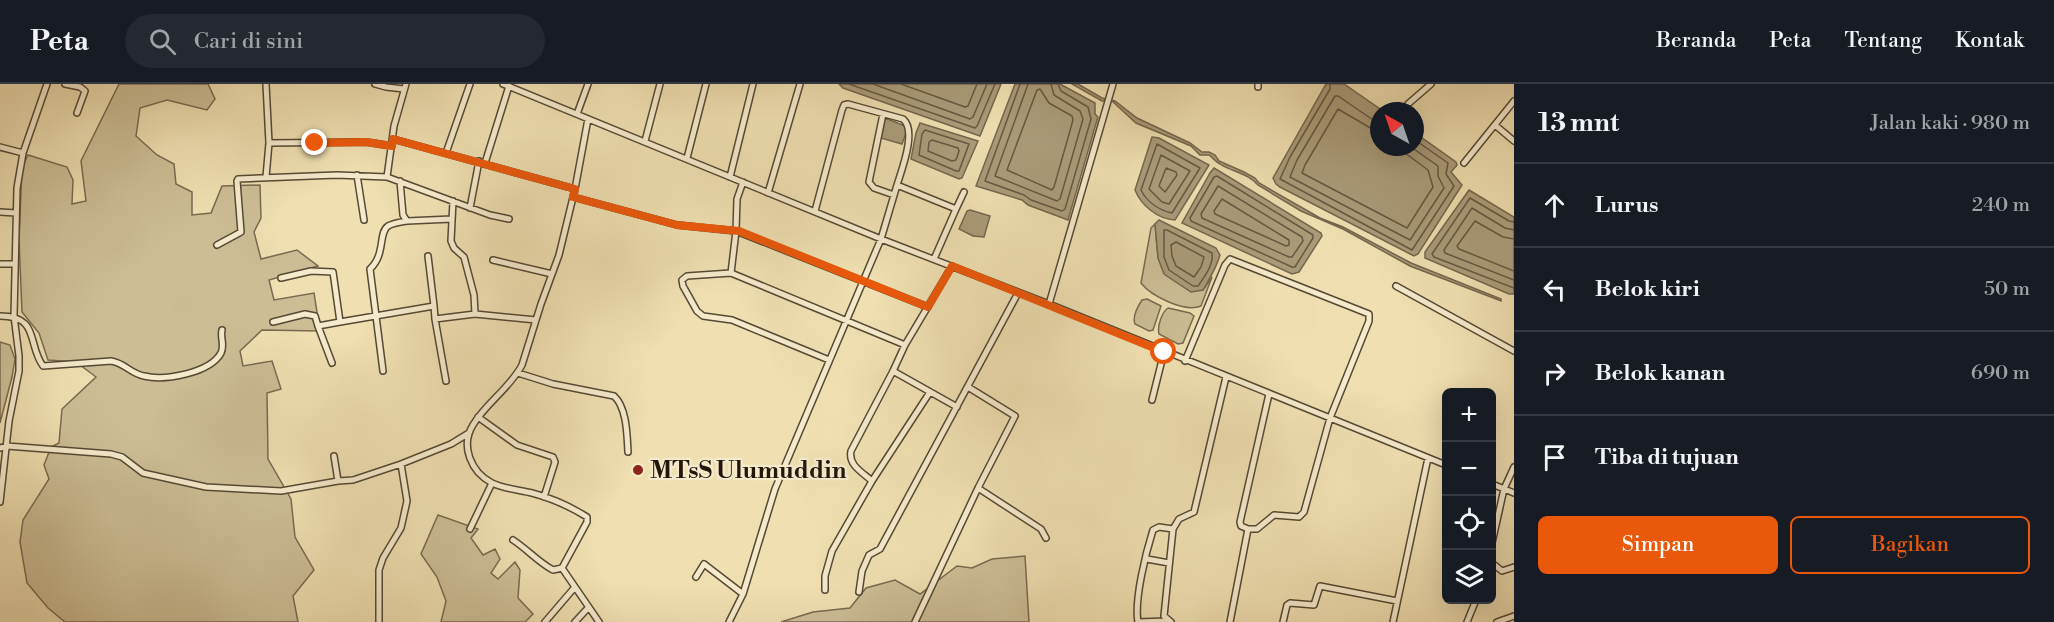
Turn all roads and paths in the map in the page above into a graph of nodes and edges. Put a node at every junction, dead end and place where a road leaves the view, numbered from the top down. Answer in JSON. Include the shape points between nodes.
{"nodes":[{"id":1,"x":47,"y":84,"type":"edge"},
{"id":2,"x":64,"y":84,"type":"edge"},
{"id":3,"x":266,"y":84,"type":"edge"},
{"id":4,"x":375,"y":84,"type":"edge"},
{"id":5,"x":470,"y":84,"type":"edge"},
{"id":6,"x":588,"y":84,"type":"edge"},
{"id":7,"x":660,"y":84,"type":"edge"},
{"id":8,"x":706,"y":84,"type":"edge"},
{"id":9,"x":753,"y":84,"type":"edge"},
{"id":10,"x":800,"y":84,"type":"edge"},
{"id":11,"x":1113,"y":84,"type":"edge"},
{"id":12,"x":1431,"y":84,"type":"edge"},
{"id":13,"x":506,"y":85,"type":"edge"},
{"id":14,"x":405,"y":86,"type":"edge"},
{"id":15,"x":1514,"y":101,"type":"edge"},
{"id":16,"x":1410,"y":102,"type":"edge"},
{"id":17,"x":77,"y":113,"type":"dead end"},
{"id":18,"x":577,"y":114,"type":"junction"},
{"id":19,"x":883,"y":114,"type":"junction"},
{"id":20,"x":588,"y":119,"type":"junction"},
{"id":21,"x":1495,"y":125,"type":"junction"},
{"id":22,"x":393,"y":139,"type":"junction"},
{"id":23,"x":645,"y":141,"type":"junction"},
{"id":24,"x":1514,"y":141,"type":"edge"},
{"id":25,"x":269,"y":143,"type":"junction"},
{"id":26,"x":392,"y":146,"type":"junction"},
{"id":27,"x":0,"y":147,"type":"edge"},
{"id":28,"x":23,"y":153,"type":"junction"},
{"id":29,"x":446,"y":153,"type":"junction"},
{"id":30,"x":687,"y":158,"type":"junction"},
{"id":31,"x":482,"y":162,"type":"junction"},
{"id":32,"x":1464,"y":163,"type":"dead end"},
{"id":33,"x":357,"y":176,"type":"junction"},
{"id":34,"x":266,"y":177,"type":"junction"},
{"id":35,"x":387,"y":177,"type":"junction"},
{"id":36,"x":730,"y":177,"type":"junction"},
{"id":37,"x":400,"y":181,"type":"junction"},
{"id":38,"x":743,"y":182,"type":"junction"},
{"id":39,"x":897,"y":185,"type":"junction"},
{"id":40,"x":575,"y":189,"type":"junction"},
{"id":41,"x":964,"y":192,"type":"dead end"},
{"id":42,"x":768,"y":193,"type":"junction"},
{"id":43,"x":894,"y":195,"type":"junction"},
{"id":44,"x":573,"y":197,"type":"junction"},
{"id":45,"x":453,"y":201,"type":"junction"},
{"id":46,"x":471,"y":208,"type":"junction"},
{"id":47,"x":956,"y":209,"type":"junction"},
{"id":48,"x":815,"y":211,"type":"junction"},
{"id":49,"x":0,"y":212,"type":"edge"},
{"id":50,"x":16,"y":213,"type":"junction"},
{"id":51,"x":452,"y":219,"type":"junction"},
{"id":52,"x":509,"y":219,"type":"dead end"},
{"id":53,"x":364,"y":220,"type":"dead end"},
{"id":54,"x":407,"y":220,"type":"junction"},
{"id":55,"x":736,"y":231,"type":"junction"},
{"id":56,"x":881,"y":239,"type":"junction"},
{"id":57,"x":216,"y":245,"type":"dead end"},
{"id":58,"x":428,"y":256,"type":"dead end"},
{"id":59,"x":934,"y":259,"type":"junction"},
{"id":60,"x":493,"y":260,"type":"dead end"},
{"id":61,"x":0,"y":264,"type":"edge"},
{"id":62,"x":15,"y":264,"type":"junction"},
{"id":63,"x":952,"y":266,"type":"junction"},
{"id":64,"x":731,"y":273,"type":"junction"},
{"id":65,"x":552,"y":274,"type":"junction"},
{"id":66,"x":280,"y":278,"type":"dead end"},
{"id":67,"x":863,"y":282,"type":"junction"},
{"id":68,"x":1396,"y":286,"type":"dead end"},
{"id":69,"x":1018,"y":293,"type":"junction"},
{"id":70,"x":1049,"y":304,"type":"junction"},
{"id":71,"x":434,"y":306,"type":"junction"},
{"id":72,"x":928,"y":307,"type":"junction"},
{"id":73,"x":475,"y":314,"type":"junction"},
{"id":74,"x":0,"y":316,"type":"edge"},
{"id":75,"x":14,"y":316,"type":"junction"},
{"id":76,"x":377,"y":316,"type":"junction"},
{"id":77,"x":435,"y":319,"type":"junction"},
{"id":78,"x":536,"y":320,"type":"junction"},
{"id":79,"x":846,"y":320,"type":"junction"},
{"id":80,"x":273,"y":322,"type":"dead end"},
{"id":81,"x":340,"y":322,"type":"junction"},
{"id":82,"x":318,"y":326,"type":"junction"},
{"id":83,"x":222,"y":330,"type":"dead end"},
{"id":84,"x":905,"y":345,"type":"junction"},
{"id":85,"x":1514,"y":351,"type":"edge"},
{"id":86,"x":1164,"y":352,"type":"junction"},
{"id":87,"x":829,"y":360,"type":"junction"},
{"id":88,"x":1185,"y":361,"type":"junction"},
{"id":89,"x":332,"y":363,"type":"dead end"},
{"id":90,"x":383,"y":371,"type":"dead end"},
{"id":91,"x":892,"y":372,"type":"junction"},
{"id":92,"x":518,"y":373,"type":"junction"},
{"id":93,"x":1226,"y":376,"type":"junction"},
{"id":94,"x":446,"y":381,"type":"dead end"},
{"id":95,"x":968,"y":387,"type":"junction"},
{"id":96,"x":930,"y":392,"type":"junction"},
{"id":97,"x":1269,"y":394,"type":"junction"},
{"id":98,"x":1152,"y":400,"type":"dead end"},
{"id":99,"x":957,"y":407,"type":"junction"},
{"id":100,"x":478,"y":417,"type":"junction"},
{"id":101,"x":1334,"y":420,"type":"junction"},
{"id":102,"x":469,"y":433,"type":"junction"},
{"id":103,"x":7,"y":446,"type":"junction"},
{"id":104,"x":0,"y":448,"type":"edge"},
{"id":105,"x":628,"y":452,"type":"dead end"},
{"id":106,"x":334,"y":456,"type":"dead end"},
{"id":107,"x":1428,"y":458,"type":"junction"},
{"id":108,"x":1442,"y":463,"type":"edge"},
{"id":109,"x":401,"y":464,"type":"junction"},
{"id":110,"x":1514,"y":467,"type":"edge"},
{"id":111,"x":338,"y":481,"type":"junction"},
{"id":112,"x":872,"y":481,"type":"junction"},
{"id":113,"x":492,"y":483,"type":"junction"},
{"id":114,"x":1496,"y":486,"type":"edge"},
{"id":115,"x":978,"y":488,"type":"junction"},
{"id":116,"x":1504,"y":489,"type":"junction"},
{"id":117,"x":1514,"y":493,"type":"edge"},
{"id":118,"x":544,"y":496,"type":"junction"},
{"id":119,"x":0,"y":502,"type":"edge"},
{"id":120,"x":1496,"y":522,"type":"edge"},
{"id":121,"x":470,"y":529,"type":"dead end"},
{"id":122,"x":1173,"y":529,"type":"junction"},
{"id":123,"x":1248,"y":529,"type":"junction"},
{"id":124,"x":1046,"y":538,"type":"dead end"},
{"id":125,"x":513,"y":540,"type":"dead end"},
{"id":126,"x":1147,"y":559,"type":"junction"},
{"id":127,"x":1169,"y":563,"type":"junction"},
{"id":128,"x":1496,"y":567,"type":"edge"},
{"id":129,"x":1514,"y":567,"type":"edge"},
{"id":130,"x":562,"y":568,"type":"junction"},
{"id":131,"x":696,"y":577,"type":"dead end"},
{"id":132,"x":575,"y":587,"type":"junction"},
{"id":133,"x":825,"y":590,"type":"dead end"},
{"id":134,"x":859,"y":592,"type":"dead end"},
{"id":135,"x":743,"y":594,"type":"junction"},
{"id":136,"x":1397,"y":601,"type":"junction"},
{"id":137,"x":1474,"y":604,"type":"edge"},
{"id":138,"x":588,"y":608,"type":"junction"},
{"id":139,"x":1514,"y":616,"type":"edge"},
{"id":140,"x":1169,"y":621,"type":"edge"},
{"id":141,"x":379,"y":622,"type":"edge"},
{"id":142,"x":545,"y":622,"type":"edge"},
{"id":143,"x":575,"y":622,"type":"edge"},
{"id":144,"x":599,"y":622,"type":"edge"},
{"id":145,"x":729,"y":622,"type":"edge"},
{"id":146,"x":915,"y":622,"type":"edge"},
{"id":147,"x":1230,"y":622,"type":"edge"},
{"id":148,"x":1283,"y":622,"type":"edge"},
{"id":149,"x":1393,"y":622,"type":"edge"},
{"id":150,"x":1467,"y":622,"type":"edge"},
{"id":151,"x":1497,"y":622,"type":"edge"}],
"edges":[{"from":1,"to":28,"type":"street"},
{"from":2,"to":17,"type":"street","via":[[85,91]]},
{"from":3,"to":25,"type":"street"},
{"from":4,"to":14,"type":"street"},
{"from":5,"to":29,"type":"street"},
{"from":6,"to":18,"type":"street"},
{"from":7,"to":23,"type":"street"},
{"from":8,"to":30,"type":"street"},
{"from":9,"to":36,"type":"street"},
{"from":10,"to":42,"type":"street"},
{"from":11,"to":70,"type":"street"},
{"from":12,"to":16,"type":"street"},
{"from":13,"to":18,"type":"street"},
{"from":13,"to":31,"type":"street"},
{"from":14,"to":22,"type":"street"},
{"from":15,"to":21,"type":"street"},
{"from":18,"to":20,"type":"street"},
{"from":19,"to":39,"type":"street","via":[[903,119],[910,130]]},
{"from":19,"to":43,"type":"street","via":[[869,182],[874,188]]},
{"from":19,"to":48,"type":"street","via":[[844,105]]},
{"from":20,"to":23,"type":"street"},
{"from":20,"to":40,"type":"street"},
{"from":21,"to":24,"type":"street"},
{"from":21,"to":32,"type":"street"},
{"from":22,"to":26,"type":"street"},
{"from":22,"to":29,"type":"street"},
{"from":23,"to":30,"type":"street"},
{"from":25,"to":26,"type":"street","via":[[366,142]]},
{"from":25,"to":34,"type":"street"},
{"from":26,"to":35,"type":"street"},
{"from":27,"to":28,"type":"street"},
{"from":28,"to":50,"type":"street"},
{"from":29,"to":31,"type":"street"},
{"from":30,"to":36,"type":"street"},
{"from":31,"to":40,"type":"street"},
{"from":31,"to":46,"type":"street"},
{"from":33,"to":34,"type":"street"},
{"from":33,"to":35,"type":"street"},
{"from":33,"to":53,"type":"street"},
{"from":34,"to":57,"type":"street","via":[[237,181],[241,232]]},
{"from":35,"to":37,"type":"street"},
{"from":36,"to":38,"type":"street"},
{"from":37,"to":45,"type":"street"},
{"from":37,"to":54,"type":"street"},
{"from":38,"to":42,"type":"street"},
{"from":38,"to":55,"type":"street","via":[[737,200]]},
{"from":39,"to":43,"type":"street"},
{"from":39,"to":47,"type":"street"},
{"from":40,"to":44,"type":"street"},
{"from":41,"to":47,"type":"street"},
{"from":42,"to":48,"type":"street"},
{"from":43,"to":56,"type":"street"},
{"from":44,"to":55,"type":"street","via":[[677,225]]},
{"from":44,"to":65,"type":"street"},
{"from":45,"to":46,"type":"street"},
{"from":45,"to":51,"type":"street"},
{"from":46,"to":52,"type":"street"},
{"from":47,"to":59,"type":"street"},
{"from":48,"to":56,"type":"street"},
{"from":49,"to":50,"type":"street"},
{"from":50,"to":62,"type":"street"},
{"from":51,"to":54,"type":"street"},
{"from":51,"to":73,"type":"street","via":[[451,241],[464,257]]},
{"from":54,"to":76,"type":"street","via":[[388,226],[383,232],[381,255],[370,269]]},
{"from":55,"to":64,"type":"street"},
{"from":55,"to":67,"type":"street"},
{"from":56,"to":59,"type":"street"},
{"from":56,"to":67,"type":"street"},
{"from":58,"to":71,"type":"street"},
{"from":59,"to":63,"type":"street"},
{"from":60,"to":65,"type":"street"},
{"from":61,"to":62,"type":"street"},
{"from":62,"to":75,"type":"street"},
{"from":63,"to":69,"type":"street"},
{"from":63,"to":72,"type":"street"},
{"from":64,"to":79,"type":"street"},
{"from":64,"to":87,"type":"street","via":[[687,276],[682,280],[699,313],[732,320]]},
{"from":65,"to":78,"type":"street"},
{"from":66,"to":81,"type":"street","via":[[311,271],[333,272]]},
{"from":67,"to":72,"type":"street"},
{"from":67,"to":79,"type":"street"},
{"from":68,"to":85,"type":"street"},
{"from":69,"to":70,"type":"street"},
{"from":69,"to":95,"type":"street"},
{"from":70,"to":86,"type":"street"},
{"from":71,"to":76,"type":"street"},
{"from":71,"to":77,"type":"street"},
{"from":72,"to":84,"type":"street"},
{"from":73,"to":77,"type":"street"},
{"from":73,"to":78,"type":"street"},
{"from":74,"to":75,"type":"street"},
{"from":75,"to":83,"type":"street","via":[[30,331],[43,366],[111,361],[121,362],[136,374],[166,378],[188,374],[214,361],[224,345]]},
{"from":75,"to":103,"type":"street","via":[[19,371]]},
{"from":76,"to":81,"type":"street"},
{"from":76,"to":90,"type":"street"},
{"from":77,"to":94,"type":"street"},
{"from":78,"to":92,"type":"street"},
{"from":79,"to":84,"type":"street"},
{"from":79,"to":87,"type":"street"},
{"from":80,"to":82,"type":"street","via":[[312,314]]},
{"from":81,"to":82,"type":"street"},
{"from":82,"to":89,"type":"street"},
{"from":84,"to":91,"type":"street"},
{"from":86,"to":88,"type":"street"},
{"from":86,"to":98,"type":"street"},
{"from":87,"to":135,"type":"street","via":[[775,489]]},
{"from":88,"to":93,"type":"street"},
{"from":88,"to":101,"type":"street","via":[[1230,259],[1364,310],[1369,321]]},
{"from":91,"to":96,"type":"street"},
{"from":91,"to":112,"type":"street","via":[[849,458]]},
{"from":92,"to":100,"type":"street"},
{"from":92,"to":105,"type":"street","via":[[614,396],[623,412]]},
{"from":93,"to":97,"type":"street"},
{"from":93,"to":122,"type":"street","via":[[1194,512],[1179,519]]},
{"from":95,"to":99,"type":"street"},
{"from":95,"to":115,"type":"street","via":[[1015,416]]},
{"from":96,"to":99,"type":"street"},
{"from":96,"to":112,"type":"street"},
{"from":97,"to":101,"type":"street"},
{"from":97,"to":123,"type":"street","via":[[1240,522]]},
{"from":99,"to":134,"type":"street","via":[[880,549],[868,555]]},
{"from":100,"to":102,"type":"street"},
{"from":100,"to":118,"type":"street","via":[[517,445],[553,457],[555,462]]},
{"from":101,"to":107,"type":"street"},
{"from":101,"to":123,"type":"street","via":[[1302,515],[1274,515],[1257,529]]},
{"from":102,"to":109,"type":"street"},
{"from":102,"to":113,"type":"street","via":[[468,456]]},
{"from":103,"to":104,"type":"street"},
{"from":103,"to":111,"type":"street","via":[[111,454],[122,457],[143,473],[206,487],[281,491]]},
{"from":103,"to":119,"type":"street"},
{"from":106,"to":111,"type":"street"},
{"from":107,"to":108,"type":"street"},
{"from":107,"to":136,"type":"street"},
{"from":109,"to":111,"type":"street"},
{"from":109,"to":141,"type":"street","via":[[406,508],[401,528],[379,570]]},
{"from":110,"to":116,"type":"street"},
{"from":112,"to":133,"type":"street","via":[[832,551]]},
{"from":113,"to":118,"type":"street"},
{"from":113,"to":121,"type":"street"},
{"from":114,"to":116,"type":"street"},
{"from":115,"to":124,"type":"street","via":[[1041,529]]},
{"from":115,"to":146,"type":"street"},
{"from":116,"to":117,"type":"street"},
{"from":116,"to":120,"type":"street"},
{"from":118,"to":130,"type":"street","via":[[587,517]]},
{"from":122,"to":126,"type":"street","via":[[1154,530]]},
{"from":122,"to":127,"type":"street"},
{"from":123,"to":147,"type":"street"},
{"from":125,"to":130,"type":"street","via":[[553,570]]},
{"from":126,"to":127,"type":"street"},
{"from":126,"to":140,"type":"street","via":[[1138,622]]},
{"from":127,"to":140,"type":"street","via":[[1164,616]]},
{"from":128,"to":129,"type":"street","via":[[1502,571]]},
{"from":130,"to":132,"type":"street"},
{"from":131,"to":135,"type":"street","via":[[704,564]]},
{"from":132,"to":138,"type":"street"},
{"from":132,"to":142,"type":"street"},
{"from":135,"to":145,"type":"street"},
{"from":136,"to":148,"type":"street","via":[[1320,586],[1314,606],[1290,603]]},
{"from":136,"to":149,"type":"street"},
{"from":137,"to":150,"type":"street"},
{"from":138,"to":143,"type":"street"},
{"from":138,"to":144,"type":"street"},
{"from":139,"to":151,"type":"street"}]}
